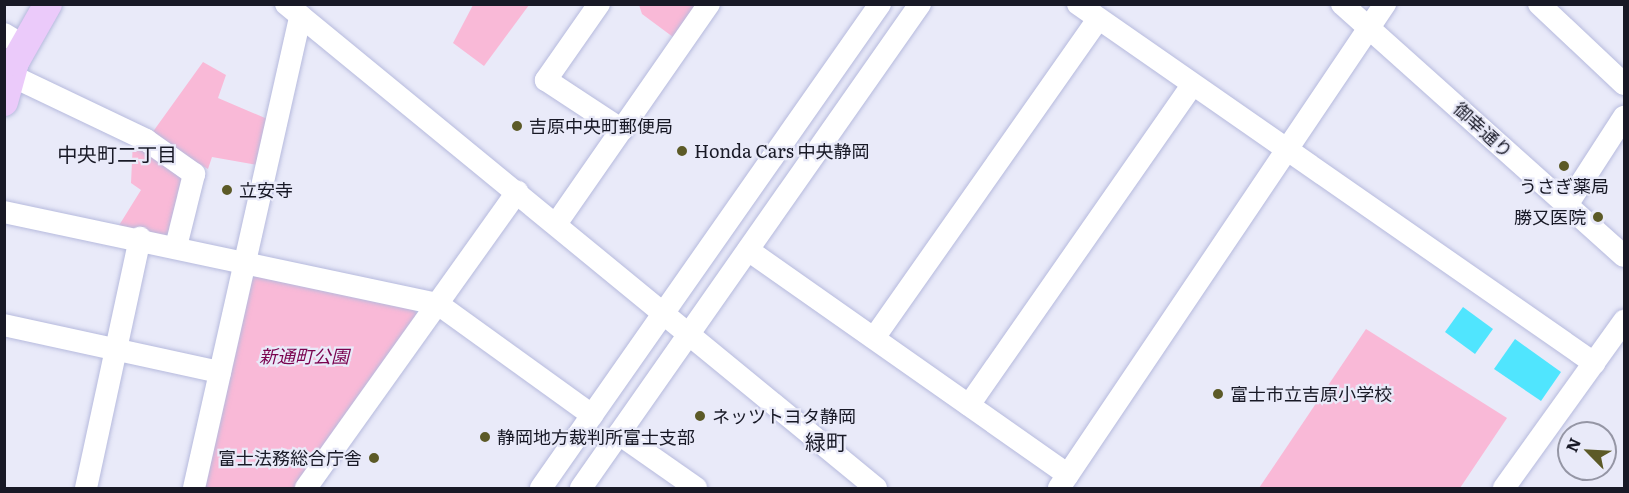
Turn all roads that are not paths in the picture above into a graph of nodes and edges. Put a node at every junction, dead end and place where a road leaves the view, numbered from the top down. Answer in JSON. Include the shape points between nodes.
{"nodes":[{"id":1,"x":48,"y":4,"type":"edge"},
{"id":2,"x":599,"y":4,"type":"edge"},
{"id":3,"x":709,"y":4,"type":"edge"},
{"id":4,"x":880,"y":4,"type":"edge"},
{"id":5,"x":920,"y":4,"type":"edge"},
{"id":6,"x":1078,"y":4,"type":"edge"},
{"id":7,"x":1342,"y":4,"type":"edge"},
{"id":8,"x":1385,"y":4,"type":"edge"},
{"id":9,"x":1542,"y":5,"type":"edge"},
{"id":10,"x":293,"y":10,"type":"edge"},
{"id":11,"x":1098,"y":19,"type":"junction"},
{"id":12,"x":1369,"y":29,"type":"junction"},
{"id":13,"x":11,"y":55,"type":"edge"},
{"id":14,"x":1624,"y":84,"type":"edge"},
{"id":15,"x":1192,"y":85,"type":"junction"},
{"id":16,"x":4,"y":102,"type":"edge"},
{"id":17,"x":1624,"y":117,"type":"edge"},
{"id":18,"x":622,"y":130,"type":"junction"},
{"id":19,"x":1288,"y":151,"type":"junction"},
{"id":20,"x":517,"y":192,"type":"junction"},
{"id":21,"x":1567,"y":205,"type":"junction"},
{"id":22,"x":4,"y":212,"type":"edge"},
{"id":23,"x":556,"y":224,"type":"junction"},
{"id":24,"x":140,"y":238,"type":"junction"},
{"id":25,"x":176,"y":246,"type":"junction"},
{"id":26,"x":748,"y":250,"type":"junction"},
{"id":27,"x":1624,"y":256,"type":"edge"},
{"id":28,"x":246,"y":262,"type":"junction"},
{"id":29,"x":438,"y":304,"type":"junction"},
{"id":30,"x":663,"y":313,"type":"junction"},
{"id":31,"x":1624,"y":321,"type":"edge"},
{"id":32,"x":4,"y":326,"type":"edge"},
{"id":33,"x":688,"y":335,"type":"junction"},
{"id":34,"x":874,"y":338,"type":"junction"},
{"id":35,"x":116,"y":352,"type":"junction"},
{"id":36,"x":1594,"y":363,"type":"junction"},
{"id":37,"x":220,"y":372,"type":"junction"},
{"id":38,"x":969,"y":405,"type":"junction"},
{"id":39,"x":592,"y":415,"type":"junction"},
{"id":40,"x":619,"y":434,"type":"junction"},
{"id":41,"x":1064,"y":482,"type":"edge"},
{"id":42,"x":86,"y":489,"type":"edge"},
{"id":43,"x":194,"y":489,"type":"edge"},
{"id":44,"x":306,"y":489,"type":"edge"},
{"id":45,"x":541,"y":489,"type":"edge"},
{"id":46,"x":581,"y":489,"type":"edge"},
{"id":47,"x":696,"y":489,"type":"edge"},
{"id":48,"x":876,"y":489,"type":"edge"},
{"id":49,"x":1504,"y":489,"type":"edge"}],
"edges":[{"from":1,"to":13,"type":"main road"},
{"from":2,"to":18,"type":"street","via":[[546,80]]},
{"from":3,"to":18,"type":"street"},
{"from":4,"to":30,"type":"street"},
{"from":5,"to":26,"type":"street"},
{"from":6,"to":11,"type":"street"},
{"from":7,"to":12,"type":"street","name":"御幸通り"},
{"from":8,"to":12,"type":"street"},
{"from":9,"to":14,"type":"street"},
{"from":10,"to":20,"type":"street"},
{"from":10,"to":28,"type":"street"},
{"from":11,"to":15,"type":"street"},
{"from":11,"to":34,"type":"street"},
{"from":12,"to":19,"type":"street"},
{"from":12,"to":21,"type":"street","name":"御幸通り"},
{"from":13,"to":16,"type":"main road"},
{"from":13,"to":25,"type":"street","via":[[194,174]]},
{"from":15,"to":19,"type":"street"},
{"from":15,"to":38,"type":"street"},
{"from":17,"to":21,"type":"street"},
{"from":18,"to":23,"type":"street"},
{"from":19,"to":36,"type":"street"},
{"from":19,"to":41,"type":"street"},
{"from":20,"to":23,"type":"street"},
{"from":20,"to":29,"type":"street"},
{"from":21,"to":27,"type":"street","name":"御幸通り"},
{"from":22,"to":24,"type":"street"},
{"from":23,"to":30,"type":"street"},
{"from":24,"to":25,"type":"street"},
{"from":24,"to":35,"type":"street"},
{"from":25,"to":28,"type":"street"},
{"from":26,"to":33,"type":"street"},
{"from":26,"to":34,"type":"street"},
{"from":28,"to":29,"type":"street"},
{"from":28,"to":37,"type":"street"},
{"from":29,"to":39,"type":"street"},
{"from":29,"to":44,"type":"street"},
{"from":30,"to":33,"type":"street"},
{"from":30,"to":39,"type":"street"},
{"from":31,"to":36,"type":"street"},
{"from":32,"to":35,"type":"street"},
{"from":33,"to":40,"type":"street"},
{"from":33,"to":48,"type":"street"},
{"from":34,"to":38,"type":"street"},
{"from":35,"to":37,"type":"street"},
{"from":35,"to":42,"type":"street"},
{"from":36,"to":49,"type":"street"},
{"from":37,"to":43,"type":"street"},
{"from":38,"to":41,"type":"street"},
{"from":39,"to":45,"type":"street"},
{"from":40,"to":46,"type":"street"},
{"from":40,"to":47,"type":"street"}]}
